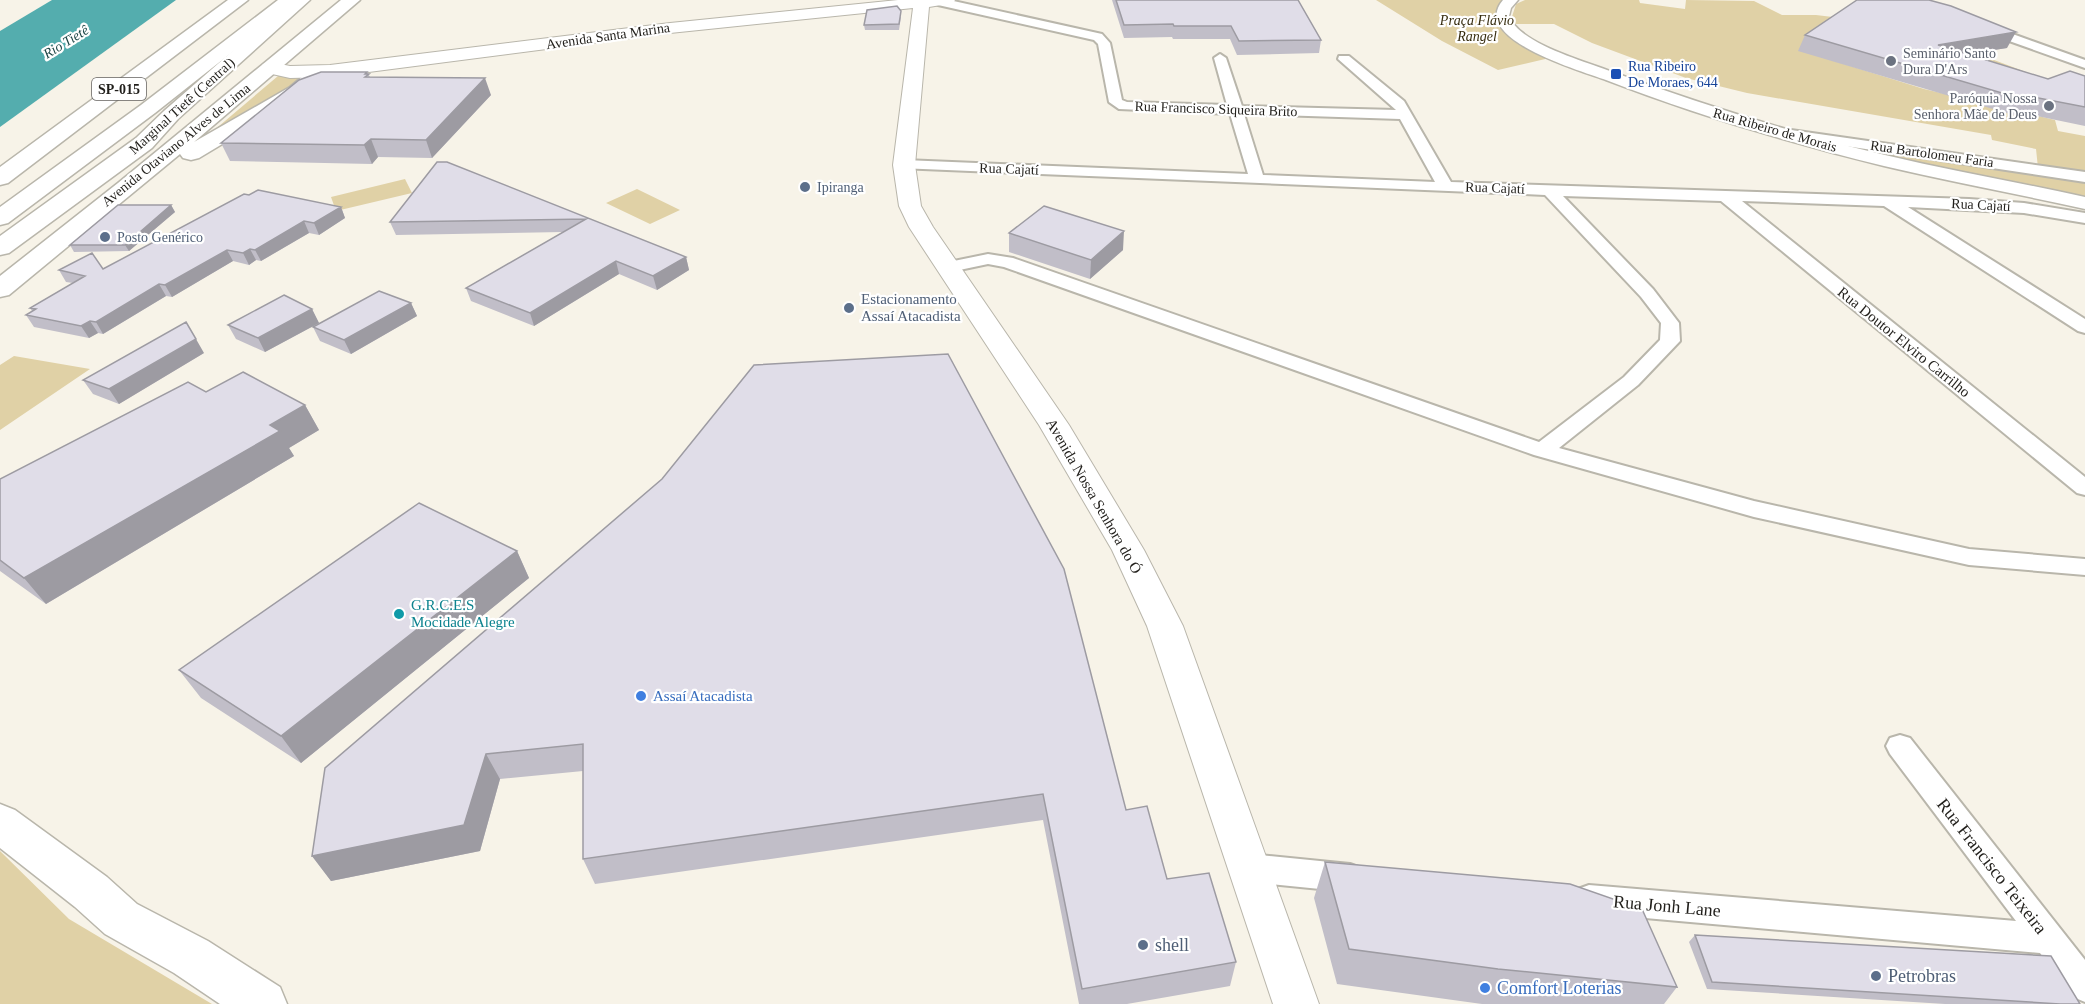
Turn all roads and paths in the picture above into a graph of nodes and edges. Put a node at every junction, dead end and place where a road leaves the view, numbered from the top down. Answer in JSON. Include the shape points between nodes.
{"nodes":[{"id":1,"x":239,"y":0,"type":"edge"},
{"id":2,"x":289,"y":0,"type":"edge"},
{"id":3,"x":301,"y":0,"type":"edge"},
{"id":4,"x":336,"y":0,"type":"edge"},
{"id":5,"x":351,"y":0,"type":"edge"},
{"id":6,"x":947,"y":0,"type":"edge"},
{"id":7,"x":1511,"y":0,"type":"edge"},
{"id":8,"x":925,"y":1,"type":"edge"},
{"id":9,"x":1976,"y":24,"type":"edge"},
{"id":10,"x":1220,"y":58,"type":"dead end"},
{"id":11,"x":1344,"y":59,"type":"dead end"},
{"id":12,"x":2085,"y":64,"type":"edge"},
{"id":13,"x":270,"y":68,"type":"junction"},
{"id":14,"x":309,"y":73,"type":"junction"},
{"id":15,"x":1236,"y":110,"type":"junction"},
{"id":16,"x":1405,"y":115,"type":"junction"},
{"id":17,"x":1779,"y":132,"type":"junction"},
{"id":18,"x":144,"y":142,"type":"junction"},
{"id":19,"x":904,"y":165,"type":"junction"},
{"id":20,"x":2085,"y":177,"type":"edge"},
{"id":21,"x":0,"y":178,"type":"edge"},
{"id":22,"x":1257,"y":179,"type":"junction"},
{"id":23,"x":1446,"y":187,"type":"junction"},
{"id":24,"x":126,"y":188,"type":"junction"},
{"id":25,"x":1549,"y":190,"type":"junction"},
{"id":26,"x":1724,"y":195,"type":"junction"},
{"id":27,"x":1888,"y":201,"type":"junction"},
{"id":28,"x":2085,"y":203,"type":"edge"},
{"id":29,"x":0,"y":218,"type":"edge"},
{"id":30,"x":2085,"y":218,"type":"edge"},
{"id":31,"x":0,"y":248,"type":"edge"},
{"id":32,"x":950,"y":267,"type":"junction"},
{"id":33,"x":0,"y":289,"type":"edge"},
{"id":34,"x":2085,"y":327,"type":"edge"},
{"id":35,"x":1542,"y":450,"type":"junction"},
{"id":36,"x":2085,"y":488,"type":"edge"},
{"id":37,"x":2085,"y":567,"type":"edge"},
{"id":38,"x":1900,"y":746,"type":"dead end"},
{"id":39,"x":0,"y":823,"type":"edge"},
{"id":40,"x":1249,"y":868,"type":"junction"},
{"id":41,"x":1382,"y":881,"type":"edge"},
{"id":42,"x":1560,"y":896,"type":"edge"},
{"id":43,"x":2048,"y":939,"type":"junction"},
{"id":44,"x":2085,"y":986,"type":"edge"},
{"id":45,"x":263,"y":1004,"type":"edge"},
{"id":46,"x":1296,"y":1004,"type":"edge"}],
"edges":[{"from":1,"to":21,"type":"highway","number":"SP-015"},
{"from":2,"to":29,"type":"highway"},
{"from":3,"to":18,"type":"highway","name":"Marginal Tietê (Central)"},
{"from":4,"to":18,"type":"highway"},
{"from":5,"to":13,"type":"highway","name":"Avenida Otaviano Alves de Lima"},
{"from":6,"to":8,"type":"main road","name":"Avenida Santa Marina"},
{"from":7,"to":17,"type":"street","name":"Rua Ribeiro de Morais","via":[[1502,13],[1505,22],[1534,45],[1660,96]]},
{"from":8,"to":14,"type":"main road","name":"Avenida Santa Marina"},
{"from":8,"to":15,"type":"street","name":"Rua Francisco Siqueira Brito","via":[[1098,37],[1104,43],[1116,102],[1120,105]]},
{"from":8,"to":19,"type":"main road","name":"Avenida Nossa Senhora do Ó"},
{"from":9,"to":12,"type":"street"},
{"from":10,"to":15,"type":"street"},
{"from":11,"to":16,"type":"street","via":[[1390,94]]},
{"from":13,"to":14,"type":"main road","name":"Avenida Santa Marina"},
{"from":13,"to":24,"type":"highway","name":"Avenida Otaviano Alves de Lima"},
{"from":14,"to":24,"type":"highway","via":[[314,76],[297,91]]},
{"from":15,"to":16,"type":"street","name":"Rua Francisco Siqueira Brito"},
{"from":15,"to":22,"type":"street"},
{"from":16,"to":23,"type":"street"},
{"from":17,"to":20,"type":"street","name":"Rua Bartolomeu Faria"},
{"from":17,"to":28,"type":"street","name":"Rua Ribeiro de Morais","via":[[1929,171]]},
{"from":18,"to":31,"type":"highway","name":"Marginal Tietê (Central)"},
{"from":19,"to":22,"type":"street","name":"Rua Cajatí"},
{"from":19,"to":32,"type":"main road","name":"Avenida Nossa Senhora do Ó","via":[[910,206]]},
{"from":22,"to":23,"type":"street","name":"Rua Cajatí"},
{"from":23,"to":25,"type":"street","name":"Rua Cajatí"},
{"from":24,"to":33,"type":"highway","name":"Avenida Otaviano Alves de Lima"},
{"from":25,"to":26,"type":"street","name":"Rua Cajatí"},
{"from":25,"to":35,"type":"street","via":[[1659,308],[1670,323],[1670,341],[1631,381]]},
{"from":26,"to":27,"type":"street","name":"Rua Cajatí"},
{"from":26,"to":36,"type":"street","name":"Rua Doutor Elviro Carrilho"},
{"from":27,"to":30,"type":"street","name":"Rua Cajatí","via":[[2024,208]]},
{"from":27,"to":34,"type":"street"},
{"from":32,"to":35,"type":"street","via":[[988,259],[1007,262]]},
{"from":32,"to":40,"type":"main road","name":"Avenida Nossa Senhora do Ó","via":[[1054,425],[1128,550],[1165,626]]},
{"from":35,"to":37,"type":"street","via":[[1754,509],[1958,554]]},
{"from":38,"to":43,"type":"street","name":"Rua Francisco Teixeira"},
{"from":39,"to":45,"type":"highway","via":[[121,919],[191,957]]},
{"from":40,"to":41,"type":"street"},
{"from":40,"to":46,"type":"main road","name":"Avenida Nossa Senhora do Ó"},
{"from":42,"to":43,"type":"street","name":"Rua Jonh Lane"},
{"from":43,"to":44,"type":"street","name":"Rua Francisco Teixeira"}]}
